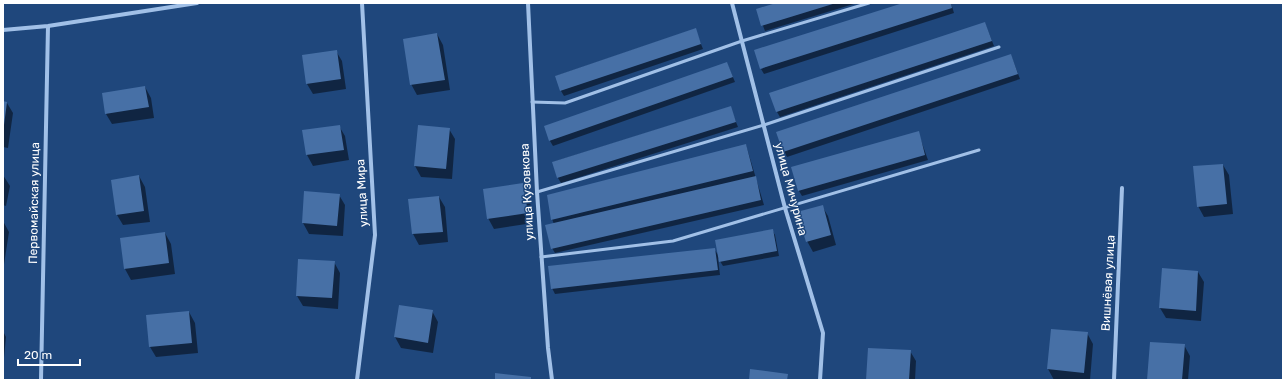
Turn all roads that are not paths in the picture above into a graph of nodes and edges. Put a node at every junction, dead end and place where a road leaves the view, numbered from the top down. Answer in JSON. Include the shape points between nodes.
{"nodes":[{"id":1,"x":197,"y":3,"type":"edge"},
{"id":2,"x":362,"y":3,"type":"edge"},
{"id":3,"x":528,"y":3,"type":"edge"},
{"id":4,"x":732,"y":3,"type":"edge"},
{"id":5,"x":869,"y":3,"type":"edge"},
{"id":6,"x":48,"y":26,"type":"junction"},
{"id":7,"x":3,"y":30,"type":"edge"},
{"id":8,"x":742,"y":41,"type":"junction"},
{"id":9,"x":999,"y":46,"type":"dead end"},
{"id":10,"x":532,"y":102,"type":"junction"},
{"id":11,"x":764,"y":125,"type":"junction"},
{"id":12,"x":979,"y":150,"type":"dead end"},
{"id":13,"x":1122,"y":188,"type":"dead end"},
{"id":14,"x":537,"y":192,"type":"junction"},
{"id":15,"x":785,"y":208,"type":"junction"},
{"id":16,"x":541,"y":257,"type":"junction"},
{"id":17,"x":41,"y":380,"type":"edge"},
{"id":18,"x":357,"y":380,"type":"edge"},
{"id":19,"x":552,"y":380,"type":"edge"},
{"id":20,"x":820,"y":380,"type":"edge"},
{"id":21,"x":1114,"y":380,"type":"edge"}],
"edges":[{"from":1,"to":6,"type":"street"},
{"from":2,"to":18,"type":"street","name":"улица Мира","via":[[374,235]]},
{"from":3,"to":10,"type":"street","name":"улица Кузовкова"},
{"from":4,"to":8,"type":"street","name":"улица Мичурина"},
{"from":5,"to":8,"type":"lane"},
{"from":6,"to":7,"type":"street"},
{"from":6,"to":17,"type":"street","name":"Первомайская улица"},
{"from":8,"to":10,"type":"lane","via":[[565,103]]},
{"from":8,"to":11,"type":"street","name":"улица Мичурина"},
{"from":9,"to":11,"type":"lane"},
{"from":10,"to":14,"type":"street","name":"улица Кузовкова"},
{"from":11,"to":14,"type":"lane"},
{"from":11,"to":15,"type":"street","name":"улица Мичурина"},
{"from":12,"to":15,"type":"lane"},
{"from":13,"to":21,"type":"street","name":"Вишнёвая улица"},
{"from":14,"to":16,"type":"street","name":"улица Кузовкова"},
{"from":15,"to":16,"type":"lane","via":[[673,241]]},
{"from":15,"to":20,"type":"street","name":"улица Мичурина","via":[[823,333]]},
{"from":16,"to":19,"type":"street","name":"улица Кузовкова"}]}
